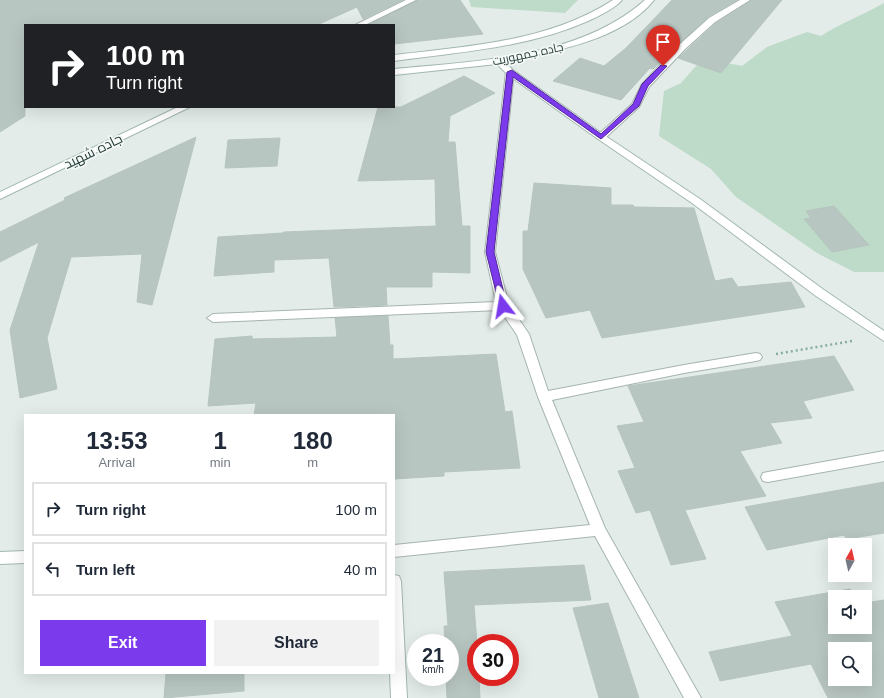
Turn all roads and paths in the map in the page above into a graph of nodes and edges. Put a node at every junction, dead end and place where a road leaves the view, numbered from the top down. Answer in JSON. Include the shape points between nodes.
{"nodes":[{"id":1,"x":412,"y":0,"type":"edge"},
{"id":2,"x":618,"y":0,"type":"edge"},
{"id":3,"x":650,"y":0,"type":"edge"},
{"id":4,"x":746,"y":0,"type":"edge"},
{"id":5,"x":361,"y":24,"type":"edge"},
{"id":6,"x":395,"y":58,"type":"edge"},
{"id":7,"x":499,"y":61,"type":"junction"},
{"id":8,"x":395,"y":72,"type":"edge"},
{"id":9,"x":510,"y":72,"type":"junction"},
{"id":10,"x":183,"y":108,"type":"edge"},
{"id":11,"x":601,"y":137,"type":"junction"},
{"id":12,"x":0,"y":196,"type":"edge"},
{"id":13,"x":503,"y":306,"type":"junction"},
{"id":14,"x":213,"y":318,"type":"dead end"},
{"id":15,"x":883,"y":336,"type":"edge"},
{"id":16,"x":756,"y":358,"type":"joint"},
{"id":17,"x":544,"y":397,"type":"junction"},
{"id":18,"x":884,"y":456,"type":"edge"},
{"id":19,"x":768,"y":478,"type":"dead end"},
{"id":20,"x":599,"y":530,"type":"junction"},
{"id":21,"x":395,"y":551,"type":"edge"},
{"id":22,"x":24,"y":557,"type":"edge"},
{"id":23,"x":0,"y":558,"type":"edge"},
{"id":24,"x":395,"y":604,"type":"edge"},
{"id":25,"x":399,"y":698,"type":"edge"},
{"id":26,"x":693,"y":698,"type":"edge"}],
"edges":[{"from":1,"to":5,"type":"street"},
{"from":2,"to":6,"type":"street","name":"جاده جمهوریت","via":[[604,11],[556,30],[500,44]]},
{"from":3,"to":7,"type":"street","name":"جاده جمهوریت","via":[[631,17],[584,41]]},
{"from":4,"to":11,"type":"street","via":[[712,20],[682,48],[645,86],[636,105]]},
{"from":7,"to":8,"type":"street","name":"جاده جمهوریت"},
{"from":7,"to":9,"type":"street"},
{"from":9,"to":11,"type":"street"},
{"from":9,"to":13,"type":"street","via":[[490,252]]},
{"from":10,"to":12,"type":"street","name":"جاده شهید"},
{"from":11,"to":15,"type":"street","via":[[696,201],[820,293]]},
{"from":13,"to":14,"type":"street"},
{"from":13,"to":17,"type":"street","via":[[523,334]]},
{"from":15,"to":16,"type":"path"},
{"from":16,"to":17,"type":"street","via":[[684,369]]},
{"from":17,"to":20,"type":"street"},
{"from":18,"to":19,"type":"street"},
{"from":20,"to":21,"type":"street"},
{"from":20,"to":26,"type":"street"},
{"from":22,"to":23,"type":"street"},
{"from":24,"to":25,"type":"street"}]}
